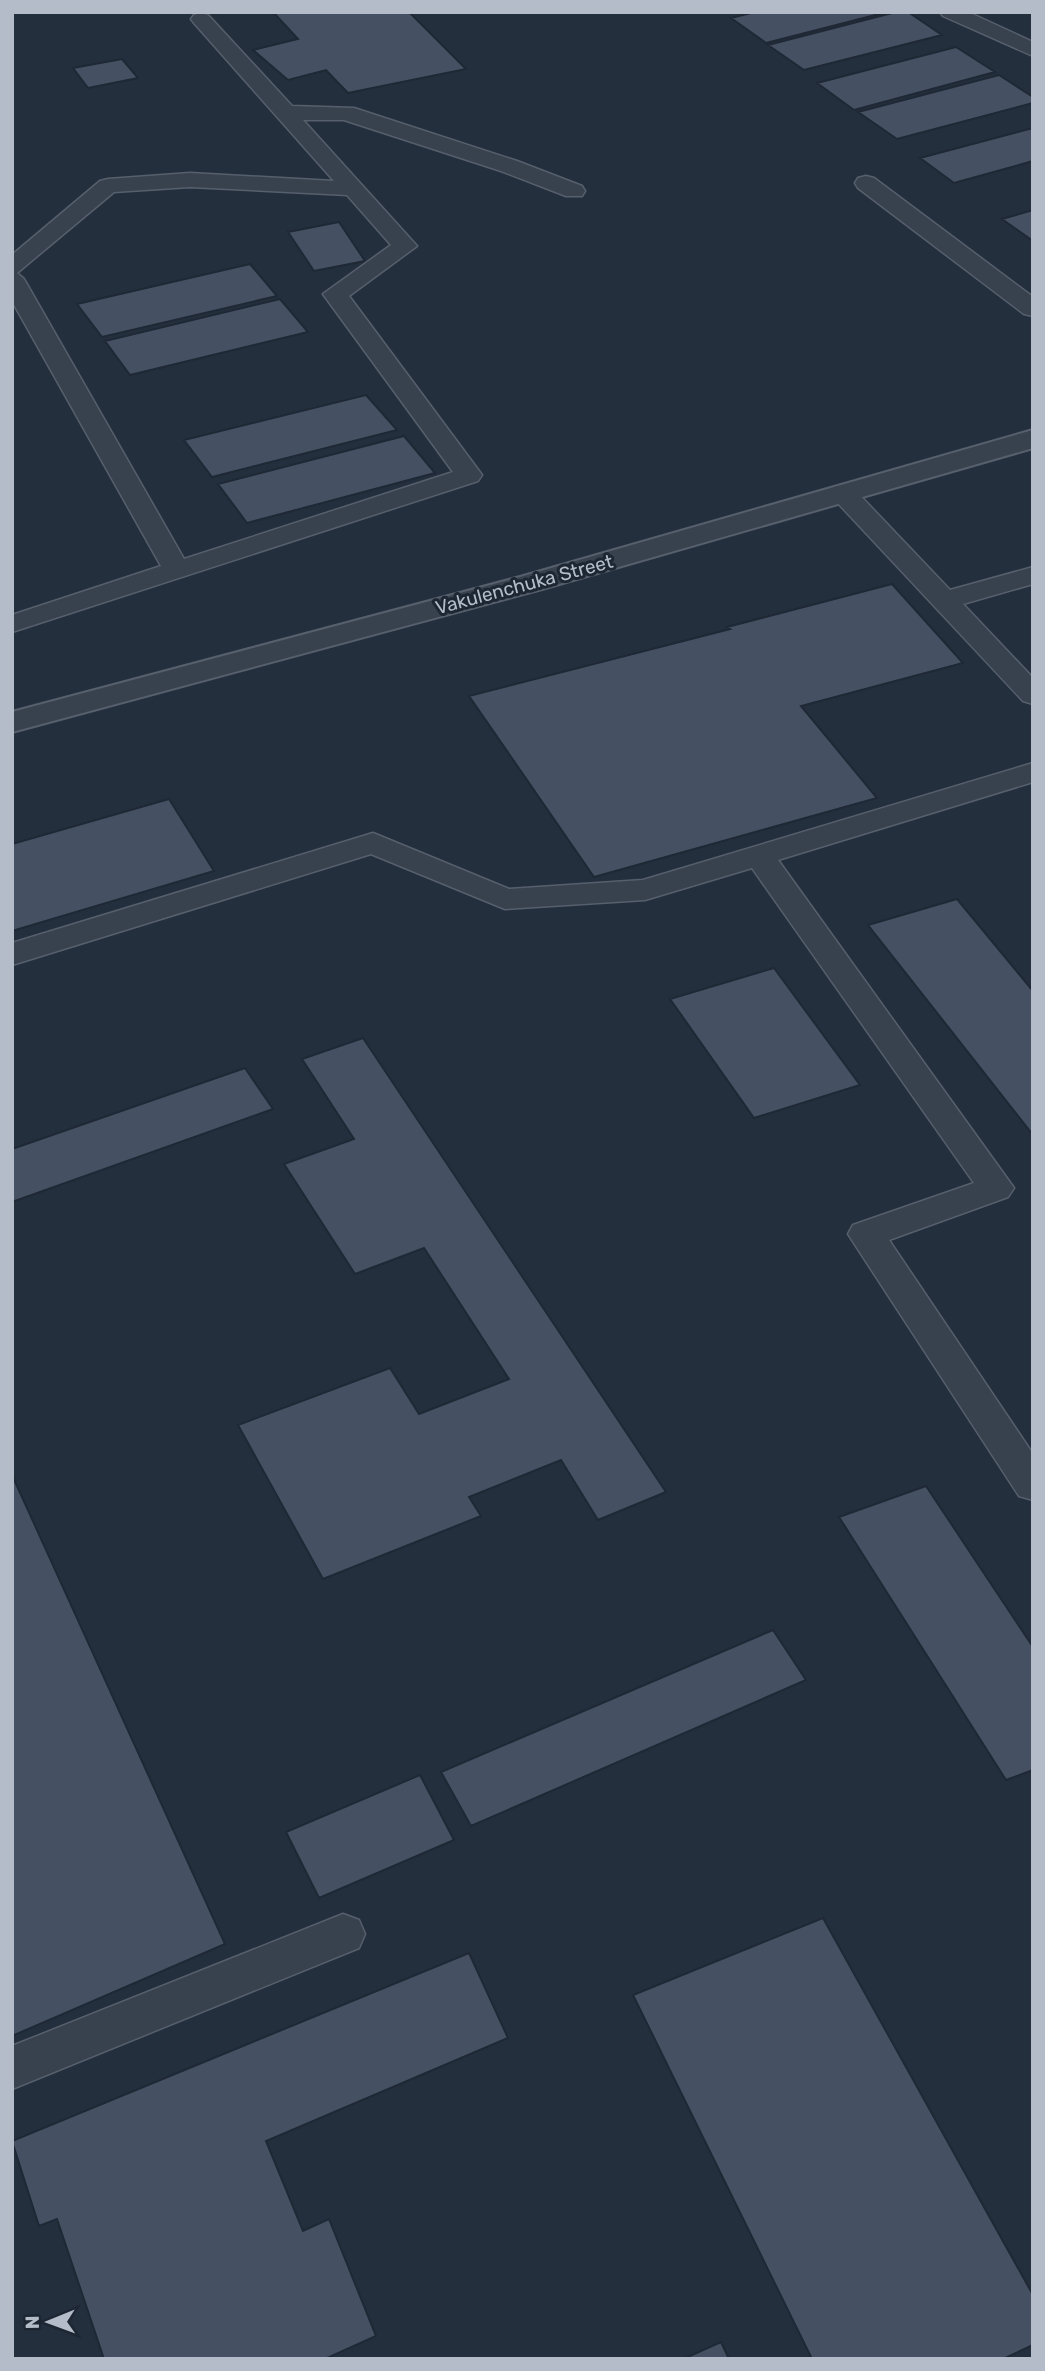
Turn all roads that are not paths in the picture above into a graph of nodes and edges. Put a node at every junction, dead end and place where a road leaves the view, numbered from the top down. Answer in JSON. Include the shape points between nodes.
{"nodes":[{"id":1,"x":950,"y":12,"type":"edge"},
{"id":2,"x":201,"y":19,"type":"dead end"},
{"id":3,"x":1033,"y":50,"type":"edge"},
{"id":4,"x":286,"y":113,"type":"junction"},
{"id":5,"x":866,"y":183,"type":"dead end"},
{"id":6,"x":354,"y":189,"type":"junction"},
{"id":7,"x":573,"y":191,"type":"dead end"},
{"id":8,"x":12,"y":267,"type":"edge"},
{"id":9,"x":12,"y":279,"type":"edge"},
{"id":10,"x":1033,"y":309,"type":"edge"},
{"id":11,"x":1033,"y":439,"type":"edge"},
{"id":12,"x":843,"y":493,"type":"junction"},
{"id":13,"x":177,"y":570,"type":"junction"},
{"id":14,"x":1033,"y":575,"type":"edge"},
{"id":15,"x":943,"y":601,"type":"junction"},
{"id":16,"x":12,"y":624,"type":"edge"},
{"id":17,"x":1033,"y":695,"type":"edge"},
{"id":18,"x":12,"y":722,"type":"edge"},
{"id":19,"x":1033,"y":772,"type":"edge"},
{"id":20,"x":759,"y":856,"type":"junction"},
{"id":21,"x":12,"y":954,"type":"edge"},
{"id":22,"x":1033,"y":1485,"type":"edge"},
{"id":23,"x":343,"y":1934,"type":"dead end"},
{"id":24,"x":12,"y":2068,"type":"edge"}],
"edges":[{"from":1,"to":3,"type":"lane"},
{"from":2,"to":4,"type":"lane"},
{"from":4,"to":6,"type":"lane"},
{"from":4,"to":7,"type":"lane","via":[[346,113]]},
{"from":5,"to":10,"type":"lane"},
{"from":6,"to":8,"type":"lane","via":[[190,180],[108,186]]},
{"from":6,"to":13,"type":"lane","via":[[405,246],[335,294],[469,475]]},
{"from":9,"to":13,"type":"lane"},
{"from":11,"to":12,"type":"street","name":"Vakulenchuka Street"},
{"from":12,"to":15,"type":"lane"},
{"from":12,"to":18,"type":"street","name":"Vakulenchuka Street","via":[[531,583]]},
{"from":13,"to":16,"type":"lane"},
{"from":14,"to":15,"type":"lane"},
{"from":15,"to":17,"type":"lane"},
{"from":19,"to":20,"type":"lane"},
{"from":20,"to":21,"type":"lane","via":[[645,890],[505,899],[373,843]]},
{"from":20,"to":22,"type":"lane","via":[[996,1188],[866,1234]]},
{"from":23,"to":24,"type":"lane"}]}
